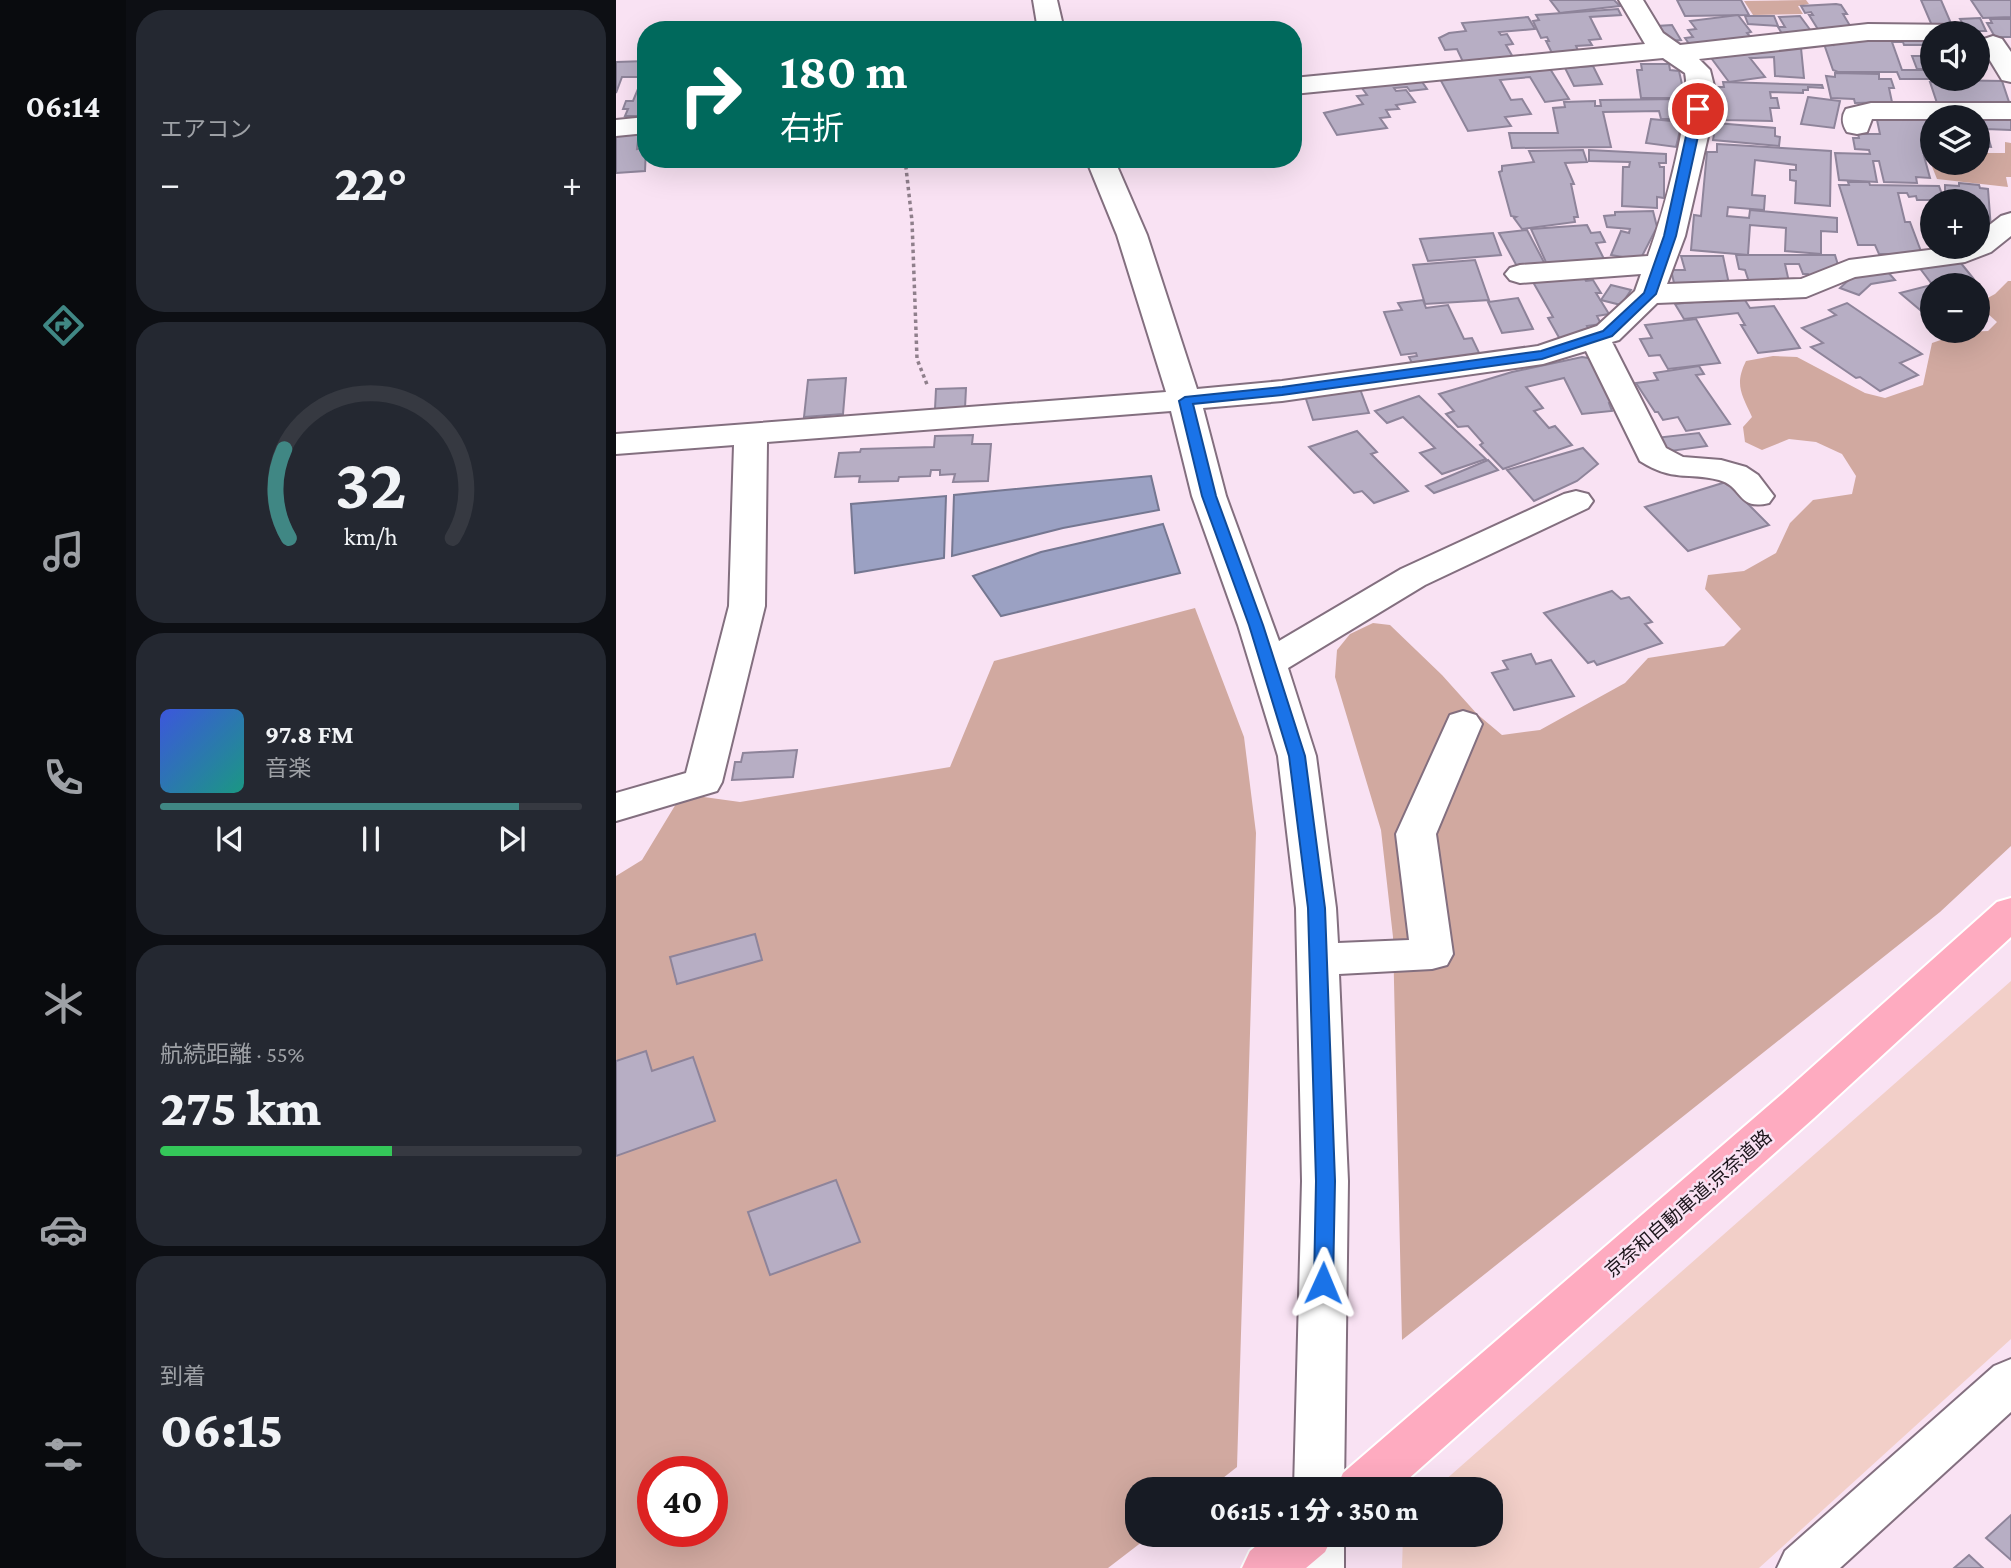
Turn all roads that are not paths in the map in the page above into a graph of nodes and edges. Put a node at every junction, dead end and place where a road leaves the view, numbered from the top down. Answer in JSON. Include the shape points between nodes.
{"nodes":[{"id":1,"x":1045,"y":0,"type":"edge"},
{"id":2,"x":1631,"y":0,"type":"edge"},
{"id":3,"x":1049,"y":21,"type":"edge"},
{"id":4,"x":1920,"y":21,"type":"edge"},
{"id":5,"x":1994,"y":41,"type":"edge"},
{"id":6,"x":1671,"y":52,"type":"junction"},
{"id":7,"x":2011,"y":74,"type":"edge"},
{"id":8,"x":1302,"y":85,"type":"edge"},
{"id":9,"x":2011,"y":111,"type":"edge"},
{"id":10,"x":637,"y":126,"type":"edge"},
{"id":11,"x":1857,"y":126,"type":"dead end"},
{"id":12,"x":616,"y":128,"type":"edge"},
{"id":13,"x":1104,"y":168,"type":"edge"},
{"id":14,"x":2011,"y":222,"type":"edge"},
{"id":15,"x":1660,"y":264,"type":"junction"},
{"id":16,"x":1520,"y":274,"type":"dead end"},
{"id":17,"x":1649,"y":294,"type":"junction"},
{"id":18,"x":1595,"y":338,"type":"junction"},
{"id":19,"x":1185,"y":401,"type":"junction"},
{"id":20,"x":751,"y":433,"type":"junction"},
{"id":21,"x":616,"y":444,"type":"edge"},
{"id":22,"x":1757,"y":496,"type":"dead end"},
{"id":23,"x":1576,"y":501,"type":"dead end"},
{"id":24,"x":1268,"y":664,"type":"junction"},
{"id":25,"x":1463,"y":724,"type":"dead end"},
{"id":26,"x":616,"y":807,"type":"edge"},
{"id":27,"x":2011,"y":913,"type":"edge"},
{"id":28,"x":1318,"y":960,"type":"junction"},
{"id":29,"x":2011,"y":1381,"type":"edge"},
{"id":30,"x":1319,"y":1477,"type":"edge"},
{"id":31,"x":1375,"y":1477,"type":"edge"},
{"id":32,"x":1293,"y":1547,"type":"edge"},
{"id":33,"x":1318,"y":1547,"type":"edge"},
{"id":34,"x":1268,"y":1568,"type":"edge"},
{"id":35,"x":1318,"y":1568,"type":"edge"},
{"id":36,"x":1803,"y":1568,"type":"edge"}],
"edges":[{"from":1,"to":3,"type":"street"},
{"from":2,"to":6,"type":"street","via":[[1653,38]]},
{"from":4,"to":6,"type":"street","via":[[1868,32]]},
{"from":5,"to":7,"type":"street"},
{"from":6,"to":8,"type":"street"},
{"from":6,"to":15,"type":"street","via":[[1697,70],[1701,86],[1692,145]]},
{"from":9,"to":11,"type":"street","via":[[1871,111],[1856,115]]},
{"from":10,"to":12,"type":"street"},
{"from":13,"to":19,"type":"street","via":[[1132,234]]},
{"from":14,"to":17,"type":"street","via":[[1981,246],[1955,256],[1849,270],[1806,288]]},
{"from":15,"to":16,"type":"street"},
{"from":15,"to":17,"type":"street"},
{"from":17,"to":18,"type":"street","via":[[1608,333]]},
{"from":18,"to":19,"type":"street","via":[[1542,355]]},
{"from":18,"to":22,"type":"street","via":[[1652,454],[1664,465],[1730,471],[1747,480]]},
{"from":19,"to":20,"type":"street"},
{"from":19,"to":24,"type":"street","via":[[1209,496]]},
{"from":20,"to":21,"type":"street"},
{"from":20,"to":26,"type":"street","via":[[747,606],[703,782]]},
{"from":23,"to":24,"type":"street","via":[[1413,577]]},
{"from":24,"to":28,"type":"street","via":[[1297,756]]},
{"from":25,"to":28,"type":"street","via":[[1416,834],[1432,954]]},
{"from":27,"to":31,"type":"highway","name":"京奈和自動車道;京奈道路"},
{"from":28,"to":30,"type":"street","via":[[1325,1181]]},
{"from":29,"to":36,"type":"street"},
{"from":32,"to":34,"type":"highway"},
{"from":33,"to":35,"type":"street"}]}
